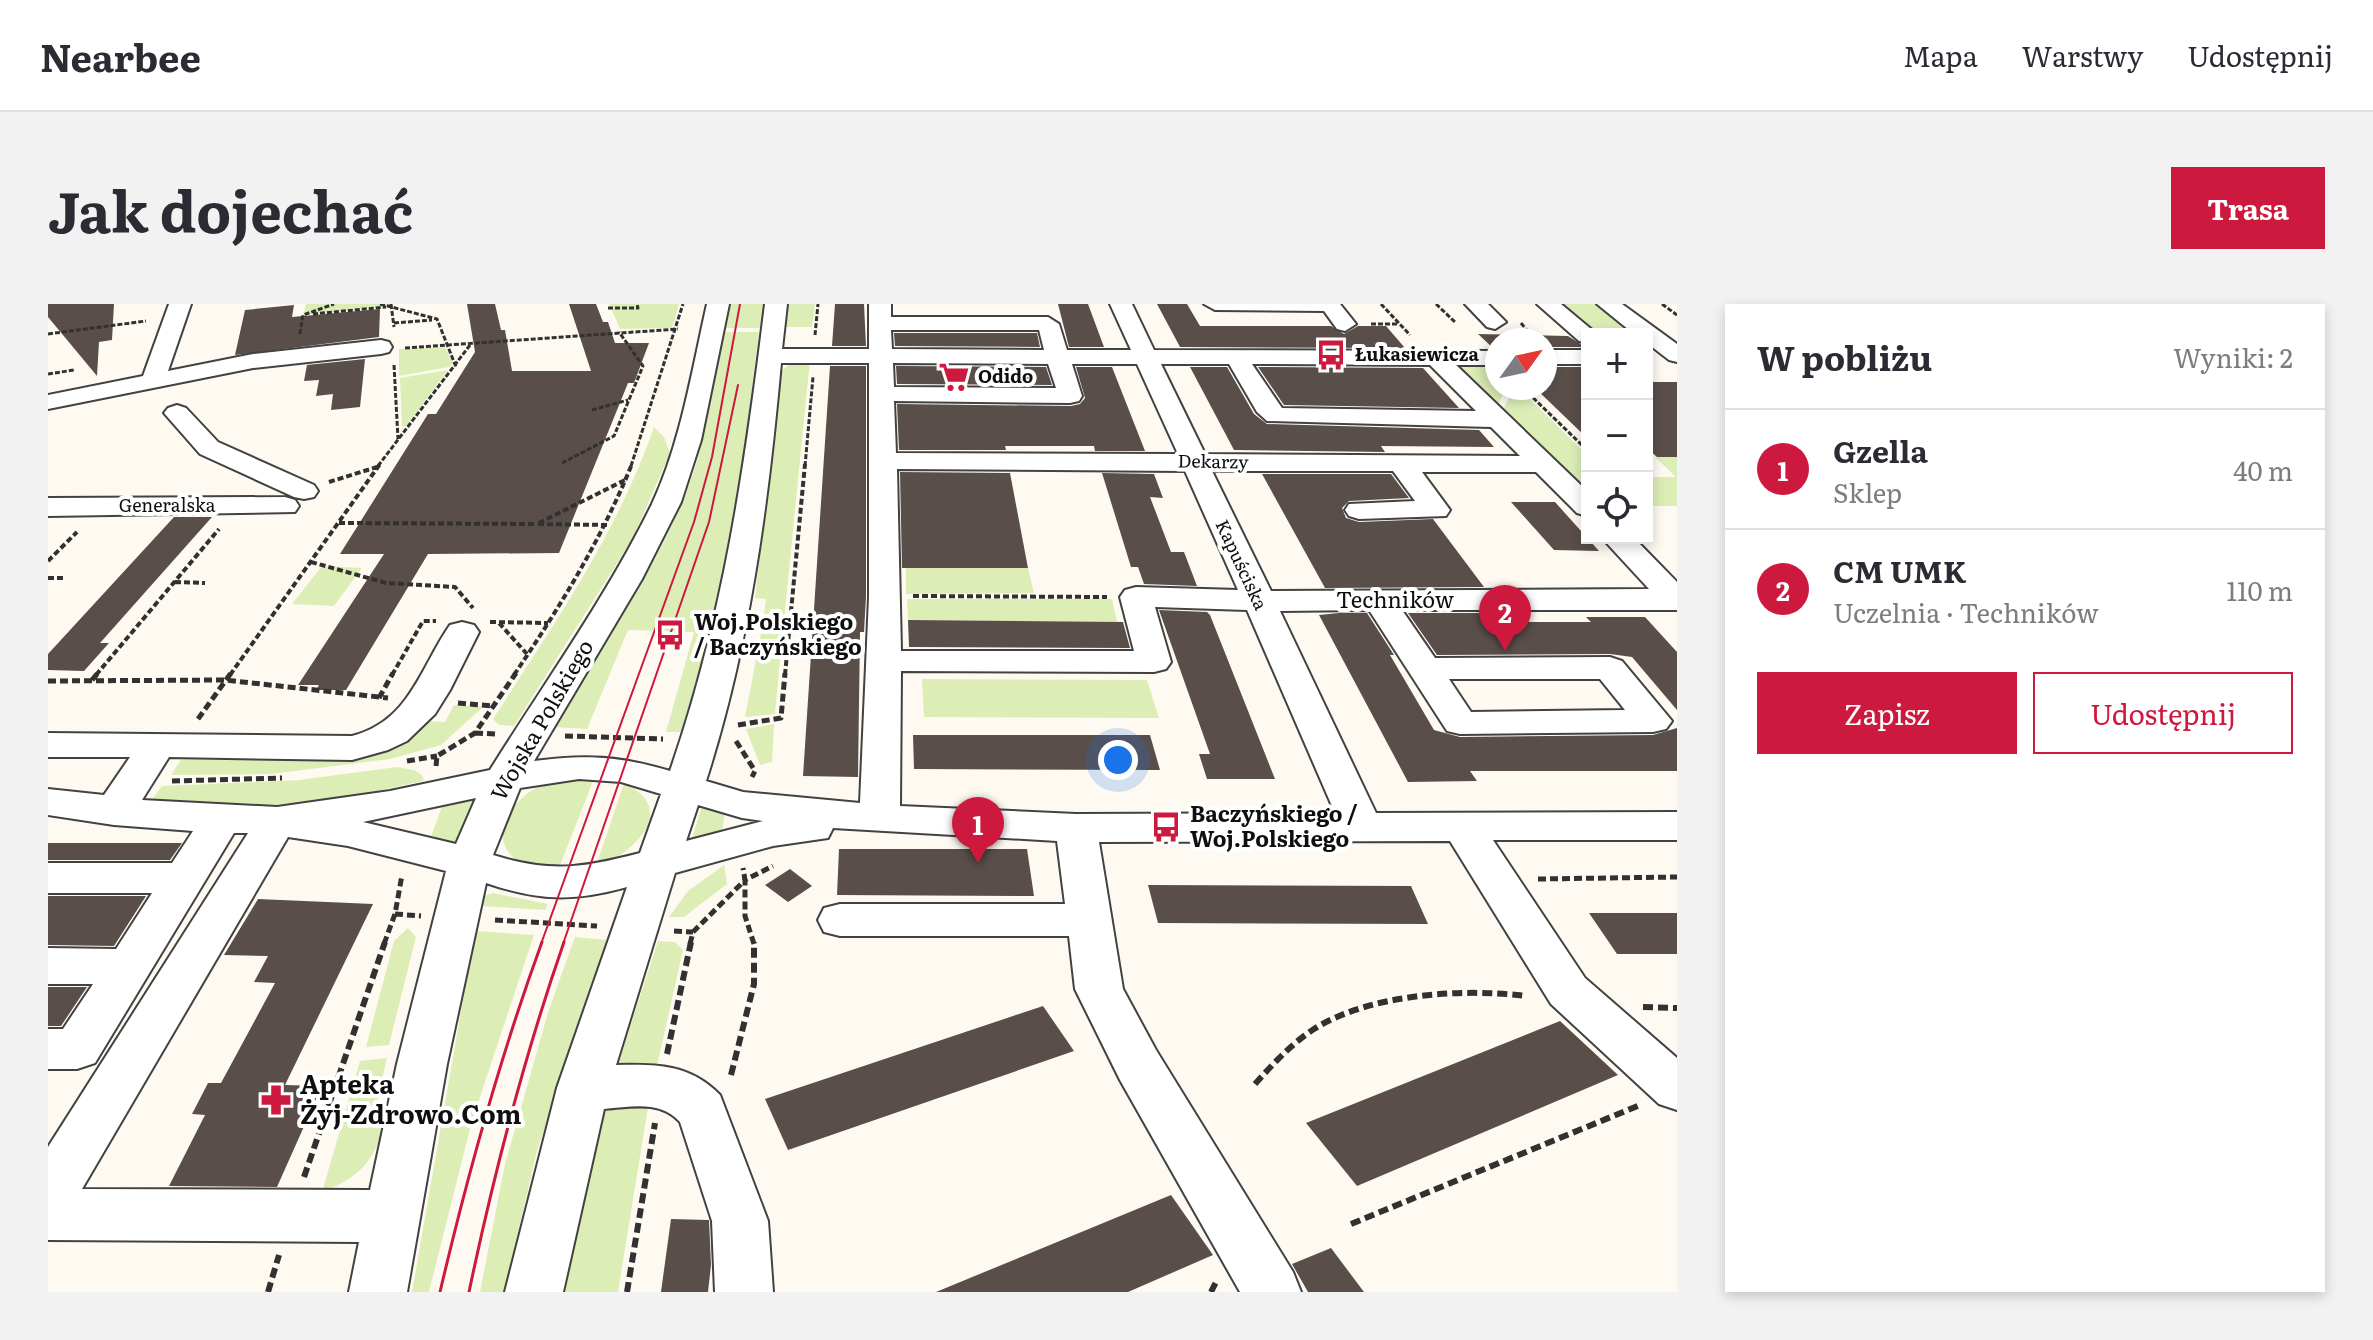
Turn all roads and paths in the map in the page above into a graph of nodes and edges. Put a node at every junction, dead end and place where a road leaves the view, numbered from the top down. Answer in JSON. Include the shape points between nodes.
{"nodes":[{"id":1,"x":306,"y":304,"type":"edge"},
{"id":2,"x":380,"y":304,"type":"edge"},
{"id":3,"x":637,"y":304,"type":"edge"},
{"id":4,"x":683,"y":304,"type":"edge"},
{"id":5,"x":776,"y":304,"type":"edge"},
{"id":6,"x":818,"y":304,"type":"edge"},
{"id":7,"x":1121,"y":304,"type":"edge"},
{"id":8,"x":1215,"y":304,"type":"edge"},
{"id":9,"x":1381,"y":304,"type":"edge"},
{"id":10,"x":1476,"y":304,"type":"edge"},
{"id":11,"x":1548,"y":304,"type":"edge"},
{"id":12,"x":1608,"y":304,"type":"edge"},
{"id":13,"x":1662,"y":304,"type":"edge"},
{"id":14,"x":391,"y":305,"type":"edge"},
{"id":15,"x":623,"y":305,"type":"edge"},
{"id":16,"x":608,"y":308,"type":"dead end"},
{"id":17,"x":183,"y":310,"type":"edge"},
{"id":18,"x":880,"y":313,"type":"edge"},
{"id":19,"x":1677,"y":315,"type":"edge"},
{"id":20,"x":715,"y":317,"type":"edge"},
{"id":21,"x":437,"y":319,"type":"junction"},
{"id":22,"x":1495,"y":322,"type":"dead end"},
{"id":23,"x":394,"y":323,"type":"junction"},
{"id":24,"x":1345,"y":324,"type":"dead end"},
{"id":25,"x":676,"y":329,"type":"junction"},
{"id":26,"x":618,"y":331,"type":"junction"},
{"id":27,"x":1581,"y":331,"type":"edge"},
{"id":28,"x":48,"y":334,"type":"edge"},
{"id":29,"x":470,"y":345,"type":"junction"},
{"id":30,"x":390,"y":347,"type":"junction"},
{"id":31,"x":447,"y":347,"type":"junction"},
{"id":32,"x":1427,"y":351,"type":"junction"},
{"id":33,"x":815,"y":355,"type":"junction"},
{"id":34,"x":880,"y":355,"type":"junction"},
{"id":35,"x":770,"y":356,"type":"junction"},
{"id":36,"x":1058,"y":356,"type":"junction"},
{"id":37,"x":1677,"y":356,"type":"edge"},
{"id":38,"x":1146,"y":357,"type":"junction"},
{"id":39,"x":1236,"y":357,"type":"junction"},
{"id":40,"x":1485,"y":357,"type":"edge"},
{"id":41,"x":1557,"y":357,"type":"edge"},
{"id":42,"x":1581,"y":357,"type":"edge"},
{"id":43,"x":1653,"y":357,"type":"edge"},
{"id":44,"x":456,"y":367,"type":"junction"},
{"id":45,"x":153,"y":381,"type":"junction"},
{"id":46,"x":881,"y":394,"type":"junction"},
{"id":47,"x":629,"y":400,"type":"junction"},
{"id":48,"x":1535,"y":400,"type":"edge"},
{"id":49,"x":48,"y":402,"type":"edge"},
{"id":50,"x":592,"y":410,"type":"dead end"},
{"id":51,"x":177,"y":413,"type":"dead end"},
{"id":52,"x":1497,"y":419,"type":"junction"},
{"id":53,"x":398,"y":440,"type":"junction"},
{"id":54,"x":1581,"y":444,"type":"edge"},
{"id":55,"x":882,"y":461,"type":"junction"},
{"id":56,"x":1192,"y":461,"type":"junction"},
{"id":57,"x":562,"y":463,"type":"dead end"},
{"id":58,"x":1401,"y":463,"type":"junction"},
{"id":59,"x":1544,"y":464,"type":"junction"},
{"id":60,"x":626,"y":480,"type":"junction"},
{"id":61,"x":1581,"y":501,"type":"edge"},
{"id":62,"x":48,"y":507,"type":"edge"},
{"id":63,"x":238,"y":507,"type":"junction"},
{"id":64,"x":1359,"y":510,"type":"dead end"},
{"id":65,"x":339,"y":523,"type":"junction"},
{"id":66,"x":537,"y":524,"type":"junction"},
{"id":67,"x":607,"y":525,"type":"junction"},
{"id":68,"x":1623,"y":544,"type":"edge"},
{"id":69,"x":311,"y":562,"type":"junction"},
{"id":70,"x":48,"y":578,"type":"edge"},
{"id":71,"x":66,"y":578,"type":"dead end"},
{"id":72,"x":174,"y":582,"type":"junction"},
{"id":73,"x":205,"y":583,"type":"dead end"},
{"id":74,"x":885,"y":597,"type":"junction"},
{"id":75,"x":1136,"y":597,"type":"junction"},
{"id":76,"x":1379,"y":600,"type":"junction"},
{"id":77,"x":1677,"y":600,"type":"edge"},
{"id":78,"x":1258,"y":601,"type":"junction"},
{"id":79,"x":468,"y":621,"type":"joint"},
{"id":80,"x":498,"y":623,"type":"dead end"},
{"id":81,"x":527,"y":655,"type":"junction"},
{"id":82,"x":882,"y":661,"type":"junction"},
{"id":83,"x":1425,"y":669,"type":"junction"},
{"id":84,"x":225,"y":680,"type":"junction"},
{"id":85,"x":48,"y":681,"type":"edge"},
{"id":86,"x":92,"y":681,"type":"junction"},
{"id":87,"x":426,"y":700,"type":"junction"},
{"id":88,"x":493,"y":706,"type":"junction"},
{"id":89,"x":737,"y":726,"type":"dead end"},
{"id":90,"x":599,"y":729,"type":"dead end"},
{"id":91,"x":657,"y":732,"type":"dead end"},
{"id":92,"x":475,"y":733,"type":"junction"},
{"id":93,"x":529,"y":735,"type":"junction"},
{"id":94,"x":595,"y":737,"type":"junction"},
{"id":95,"x":654,"y":739,"type":"junction"},
{"id":96,"x":718,"y":742,"type":"junction"},
{"id":97,"x":48,"y":745,"type":"edge"},
{"id":98,"x":168,"y":745,"type":"junction"},
{"id":99,"x":504,"y":779,"type":"junction"},
{"id":100,"x":683,"y":790,"type":"junction"},
{"id":101,"x":428,"y":796,"type":"junction"},
{"id":102,"x":48,"y":802,"type":"edge"},
{"id":103,"x":114,"y":812,"type":"junction"},
{"id":104,"x":880,"y":819,"type":"junction"},
{"id":105,"x":221,"y":820,"type":"junction"},
{"id":106,"x":277,"y":821,"type":"junction"},
{"id":107,"x":1360,"y":826,"type":"junction"},
{"id":108,"x":1462,"y":826,"type":"junction"},
{"id":109,"x":1677,"y":826,"type":"edge"},
{"id":110,"x":1076,"y":828,"type":"junction"},
{"id":111,"x":412,"y":848,"type":"junction"},
{"id":112,"x":469,"y":862,"type":"junction"},
{"id":113,"x":659,"y":862,"type":"junction"},
{"id":114,"x":48,"y":878,"type":"edge"},
{"id":115,"x":185,"y":878,"type":"junction"},
{"id":116,"x":745,"y":880,"type":"dead end"},
{"id":117,"x":395,"y":914,"type":"junction"},
{"id":118,"x":454,"y":918,"type":"junction"},
{"id":119,"x":840,"y":920,"type":"dead end"},
{"id":120,"x":1088,"y":920,"type":"junction"},
{"id":121,"x":635,"y":928,"type":"junction"},
{"id":122,"x":693,"y":932,"type":"dead end"},
{"id":123,"x":48,"y":966,"type":"edge"},
{"id":124,"x":129,"y":967,"type":"junction"},
{"id":125,"x":1584,"y":1005,"type":"junction"},
{"id":126,"x":1677,"y":1008,"type":"edge"},
{"id":127,"x":48,"y":1049,"type":"edge"},
{"id":128,"x":731,"y":1075,"type":"dead end"},
{"id":129,"x":1255,"y":1084,"type":"dead end"},
{"id":130,"x":583,"y":1088,"type":"junction"},
{"id":131,"x":1664,"y":1095,"type":"edge"},
{"id":132,"x":48,"y":1195,"type":"edge"},
{"id":133,"x":48,"y":1214,"type":"edge"},
{"id":134,"x":293,"y":1215,"type":"junction"},
{"id":135,"x":393,"y":1216,"type":"junction"},
{"id":136,"x":1351,"y":1224,"type":"dead end"},
{"id":137,"x":268,"y":1292,"type":"edge"},
{"id":138,"x":378,"y":1292,"type":"edge"},
{"id":139,"x":534,"y":1292,"type":"edge"},
{"id":140,"x":744,"y":1292,"type":"edge"},
{"id":141,"x":1272,"y":1292,"type":"edge"}],
"edges":[{"from":1,"to":14,"type":"path","via":[[303,315]]},
{"from":2,"to":14,"type":"path"},
{"from":3,"to":15,"type":"path","via":[[638,308]]},
{"from":4,"to":25,"type":"path"},
{"from":5,"to":35,"type":"street"},
{"from":6,"to":33,"type":"path"},
{"from":7,"to":38,"type":"street","name":"Kapuściska"},
{"from":8,"to":24,"type":"street","via":[[1330,305]]},
{"from":9,"to":32,"type":"path"},
{"from":10,"to":22,"type":"street"},
{"from":11,"to":27,"type":"street"},
{"from":12,"to":37,"type":"street"},
{"from":13,"to":19,"type":"path"},
{"from":14,"to":21,"type":"path"},
{"from":14,"to":23,"type":"path"},
{"from":15,"to":16,"type":"path"},
{"from":17,"to":28,"type":"path"},
{"from":17,"to":45,"type":"street"},
{"from":18,"to":34,"type":"street"},
{"from":18,"to":36,"type":"street","via":[[1048,324]]},
{"from":20,"to":25,"type":"path"},
{"from":20,"to":93,"type":"street","name":"Wojska Polskiego","via":[[688,440],[667,502]]},
{"from":21,"to":23,"type":"path"},
{"from":21,"to":31,"type":"path"},
{"from":23,"to":30,"type":"path"},
{"from":25,"to":26,"type":"path"},
{"from":25,"to":60,"type":"path"},
{"from":26,"to":29,"type":"path"},
{"from":26,"to":47,"type":"path","via":[[643,366]]},
{"from":29,"to":31,"type":"path"},
{"from":29,"to":44,"type":"path"},
{"from":30,"to":31,"type":"path"},
{"from":30,"to":45,"type":"street","via":[[253,361]]},
{"from":30,"to":53,"type":"path"},
{"from":31,"to":44,"type":"path"},
{"from":32,"to":39,"type":"street"},
{"from":32,"to":40,"type":"street"},
{"from":32,"to":52,"type":"street"},
{"from":33,"to":34,"type":"street"},
{"from":33,"to":35,"type":"street"},
{"from":33,"to":89,"type":"path","via":[[781,718]]},
{"from":34,"to":36,"type":"street"},
{"from":34,"to":46,"type":"street"},
{"from":35,"to":96,"type":"street","via":[[742,574],[719,674]]},
{"from":36,"to":38,"type":"street"},
{"from":36,"to":46,"type":"street","via":[[1070,396]]},
{"from":37,"to":43,"type":"street"},
{"from":38,"to":39,"type":"street"},
{"from":38,"to":56,"type":"street","name":"Kapuściska"},
{"from":39,"to":52,"type":"street","via":[[1270,412],[1284,417]]},
{"from":41,"to":42,"type":"street"},
{"from":44,"to":53,"type":"path"},
{"from":45,"to":49,"type":"street"},
{"from":46,"to":55,"type":"street"},
{"from":47,"to":50,"type":"path"},
{"from":47,"to":57,"type":"path","via":[[614,436]]},
{"from":48,"to":54,"type":"path"},
{"from":51,"to":63,"type":"street","name":"Generalska","via":[[209,448],[294,499]]},
{"from":52,"to":59,"type":"street"},
{"from":53,"to":65,"type":"path"},
{"from":55,"to":56,"type":"street","name":"Dekarzy"},
{"from":55,"to":74,"type":"street"},
{"from":56,"to":58,"type":"street","name":"Dekarzy"},
{"from":56,"to":78,"type":"street","name":"Kapuściska"},
{"from":58,"to":59,"type":"street","name":"Dekarzy"},
{"from":58,"to":64,"type":"street","via":[[1436,510]]},
{"from":59,"to":61,"type":"street"},
{"from":60,"to":66,"type":"path"},
{"from":60,"to":67,"type":"path"},
{"from":62,"to":63,"type":"street","name":"Generalska"},
{"from":63,"to":72,"type":"path"},
{"from":65,"to":66,"type":"path"},
{"from":65,"to":69,"type":"path"},
{"from":66,"to":67,"type":"path"},
{"from":67,"to":81,"type":"path"},
{"from":68,"to":77,"type":"street","name":"Techników"},
{"from":69,"to":79,"type":"path","via":[[386,583],[455,587]]},
{"from":69,"to":84,"type":"path"},
{"from":70,"to":71,"type":"path"},
{"from":72,"to":73,"type":"path"},
{"from":72,"to":86,"type":"path"},
{"from":74,"to":75,"type":"path"},
{"from":74,"to":82,"type":"street"},
{"from":75,"to":78,"type":"street","name":"Techników"},
{"from":75,"to":82,"type":"street","via":[[1154,662]]},
{"from":76,"to":77,"type":"street","name":"Techników"},
{"from":76,"to":78,"type":"street","name":"Techników"},
{"from":76,"to":83,"type":"street"},
{"from":78,"to":107,"type":"street","name":"Kapuściska"},
{"from":79,"to":87,"type":"street"},
{"from":80,"to":81,"type":"path"},
{"from":81,"to":88,"type":"path"},
{"from":82,"to":104,"type":"street"},
{"from":83,"to":83,"type":"street","via":[[1610,668],[1653,721],[1460,723]]},
{"from":84,"to":86,"type":"path"},
{"from":84,"to":87,"type":"path"},
{"from":84,"to":98,"type":"path"},
{"from":85,"to":86,"type":"path"},
{"from":87,"to":88,"type":"path"},
{"from":87,"to":98,"type":"street","via":[[400,730],[352,748]]},
{"from":88,"to":92,"type":"path"},
{"from":90,"to":94,"type":"path"},
{"from":91,"to":95,"type":"path"},
{"from":92,"to":93,"type":"path"},
{"from":92,"to":101,"type":"path","via":[[437,756]]},
{"from":93,"to":94,"type":"path"},
{"from":93,"to":99,"type":"street","name":"Wojska Polskiego"},
{"from":94,"to":95,"type":"path"},
{"from":95,"to":96,"type":"path"},
{"from":96,"to":100,"type":"street"},
{"from":97,"to":98,"type":"street"},
{"from":98,"to":103,"type":"street"},
{"from":99,"to":100,"type":"street","via":[[604,767]]},
{"from":99,"to":101,"type":"street"},
{"from":99,"to":112,"type":"street","name":"Wojska Polskiego"},
{"from":100,"to":104,"type":"street","via":[[742,805]]},
{"from":100,"to":113,"type":"street"},
{"from":101,"to":106,"type":"street"},
{"from":102,"to":103,"type":"street"},
{"from":103,"to":105,"type":"street"},
{"from":104,"to":110,"type":"street"},
{"from":104,"to":113,"type":"street","via":[[773,832]]},
{"from":105,"to":106,"type":"street"},
{"from":105,"to":115,"type":"street"},
{"from":106,"to":111,"type":"street"},
{"from":106,"to":132,"type":"street"},
{"from":107,"to":108,"type":"street"},
{"from":107,"to":110,"type":"street"},
{"from":108,"to":109,"type":"street"},
{"from":108,"to":125,"type":"street","via":[[1568,991]]},
{"from":110,"to":120,"type":"street"},
{"from":111,"to":112,"type":"street"},
{"from":111,"to":117,"type":"path"},
{"from":112,"to":113,"type":"street","via":[[527,881],[561,884]]},
{"from":112,"to":118,"type":"street","name":"Wojska Polskiego"},
{"from":113,"to":121,"type":"street"},
{"from":114,"to":115,"type":"street"},
{"from":115,"to":124,"type":"street"},
{"from":116,"to":128,"type":"path","via":[[754,984]]},
{"from":117,"to":118,"type":"path"},
{"from":117,"to":134,"type":"path"},
{"from":118,"to":121,"type":"path"},
{"from":118,"to":135,"type":"street","name":"Wojska Polskiego"},
{"from":119,"to":120,"type":"street"},
{"from":120,"to":141,"type":"street","via":[[1099,989]]},
{"from":121,"to":122,"type":"path"},
{"from":121,"to":130,"type":"street"},
{"from":123,"to":124,"type":"street"},
{"from":124,"to":127,"type":"street","via":[[77,1049]]},
{"from":125,"to":126,"type":"path"},
{"from":125,"to":129,"type":"path","via":[[1510,994],[1389,998],[1342,1012],[1290,1047]]},
{"from":125,"to":131,"type":"street"},
{"from":130,"to":139,"type":"street"},
{"from":130,"to":140,"type":"street","via":[[661,1085],[688,1096],[702,1111],[740,1221]]},
{"from":131,"to":136,"type":"path"},
{"from":133,"to":134,"type":"street"},
{"from":134,"to":135,"type":"street"},
{"from":134,"to":137,"type":"path"},
{"from":135,"to":138,"type":"street","name":"Wojska Polskiego"}]}
